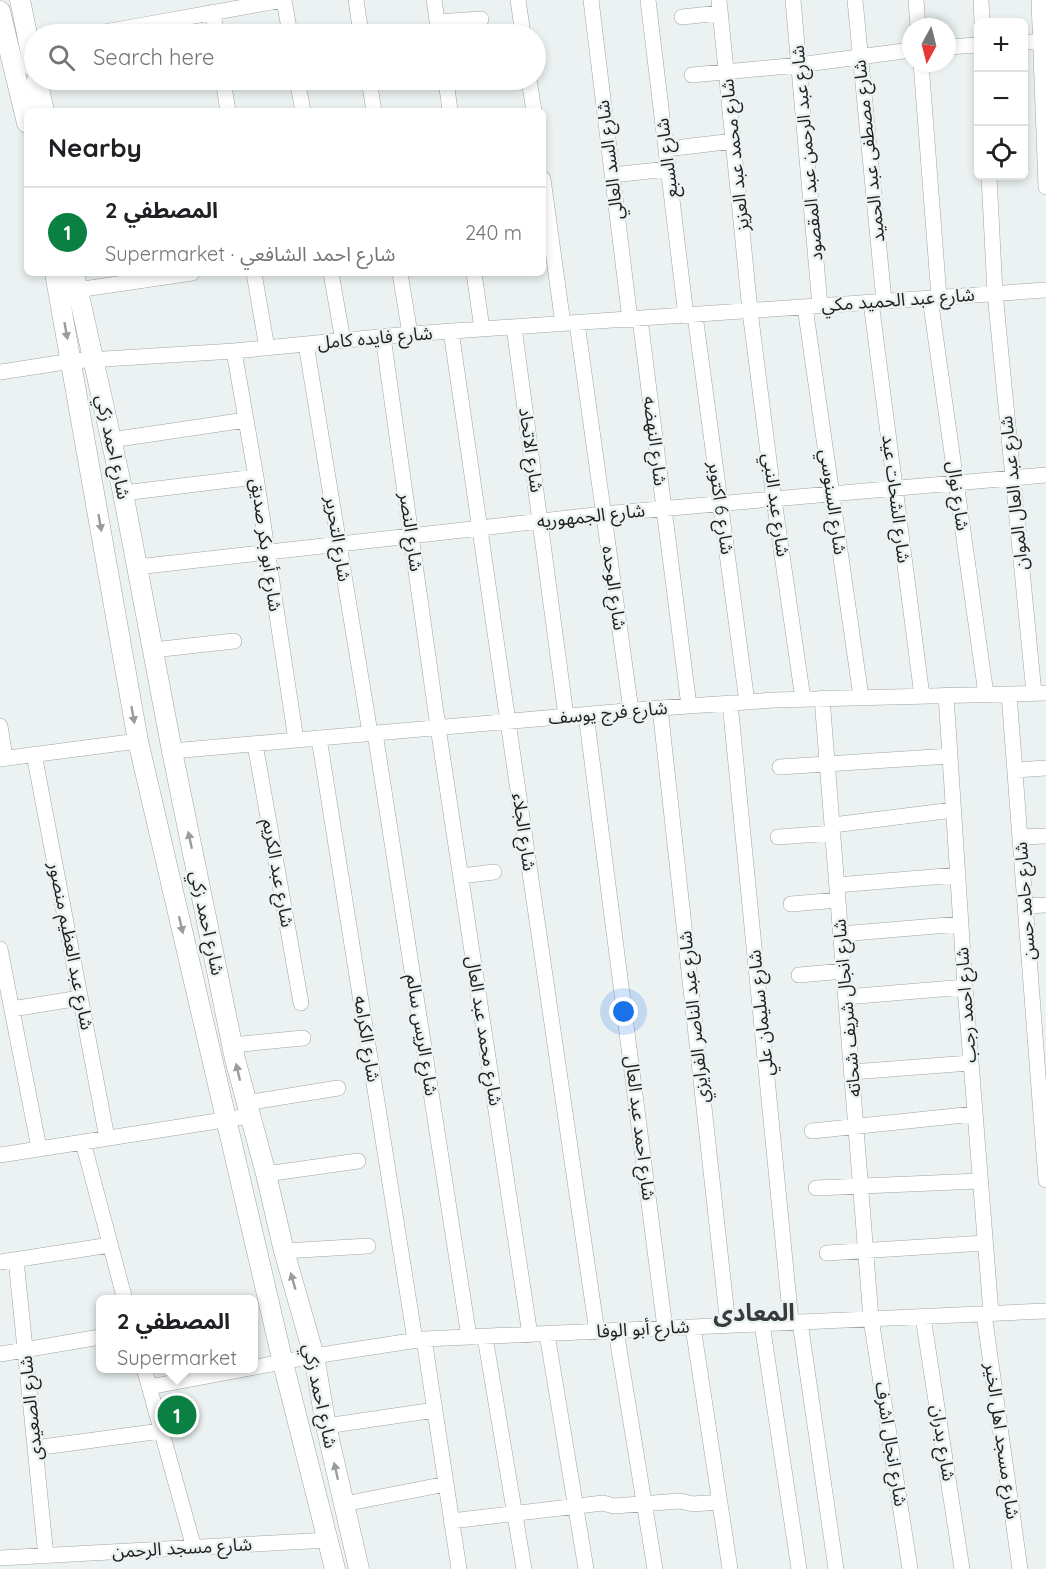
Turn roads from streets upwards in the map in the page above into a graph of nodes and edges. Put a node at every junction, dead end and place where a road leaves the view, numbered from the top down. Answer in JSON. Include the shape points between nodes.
{"nodes":[{"id":1,"x":20,"y":0,"type":"edge"},
{"id":2,"x":283,"y":0,"type":"edge"},
{"id":3,"x":356,"y":0,"type":"edge"},
{"id":4,"x":434,"y":0,"type":"edge"},
{"id":5,"x":518,"y":0,"type":"edge"},
{"id":6,"x":591,"y":0,"type":"edge"},
{"id":7,"x":648,"y":0,"type":"edge"},
{"id":8,"x":793,"y":0,"type":"edge"},
{"id":9,"x":855,"y":0,"type":"edge"},
{"id":10,"x":916,"y":0,"type":"edge"},
{"id":11,"x":981,"y":0,"type":"edge"},
{"id":12,"x":1039,"y":0,"type":"edge"},
{"id":13,"x":719,"y":6,"type":"edge"},
{"id":14,"x":0,"y":12,"type":"edge"},
{"id":15,"x":213,"y":12,"type":"junction"},
{"id":16,"x":682,"y":17,"type":"dead end"},
{"id":17,"x":917,"y":18,"type":"edge"},
{"id":18,"x":982,"y":18,"type":"edge"},
{"id":19,"x":482,"y":19,"type":"dead end"},
{"id":20,"x":26,"y":24,"type":"edge"},
{"id":21,"x":148,"y":24,"type":"edge"},
{"id":22,"x":215,"y":24,"type":"edge"},
{"id":23,"x":288,"y":24,"type":"edge"},
{"id":24,"x":360,"y":24,"type":"edge"},
{"id":25,"x":437,"y":24,"type":"edge"},
{"id":26,"x":458,"y":24,"type":"edge"},
{"id":27,"x":522,"y":24,"type":"edge"},
{"id":28,"x":1043,"y":41,"type":"edge"},
{"id":29,"x":1028,"y":42,"type":"edge"},
{"id":30,"x":974,"y":45,"type":"edge"},
{"id":31,"x":956,"y":46,"type":"edge"},
{"id":32,"x":24,"y":48,"type":"edge"},
{"id":33,"x":902,"y":51,"type":"edge"},
{"id":34,"x":9,"y":52,"type":"junction"},
{"id":35,"x":860,"y":57,"type":"junction"},
{"id":36,"x":799,"y":65,"type":"junction"},
{"id":37,"x":727,"y":71,"type":"junction"},
{"id":38,"x":922,"y":72,"type":"edge"},
{"id":39,"x":692,"y":75,"type":"dead end"},
{"id":40,"x":39,"y":90,"type":"edge"},
{"id":41,"x":224,"y":90,"type":"edge"},
{"id":42,"x":299,"y":90,"type":"edge"},
{"id":43,"x":371,"y":90,"type":"edge"},
{"id":44,"x":447,"y":90,"type":"edge"},
{"id":45,"x":531,"y":90,"type":"edge"},
{"id":46,"x":43,"y":108,"type":"edge"},
{"id":47,"x":227,"y":108,"type":"edge"},
{"id":48,"x":302,"y":108,"type":"edge"},
{"id":49,"x":374,"y":108,"type":"edge"},
{"id":50,"x":450,"y":108,"type":"edge"},
{"id":51,"x":534,"y":108,"type":"edge"},
{"id":52,"x":24,"y":111,"type":"edge"},
{"id":53,"x":734,"y":141,"type":"junction"},
{"id":54,"x":666,"y":149,"type":"junction"},
{"id":55,"x":668,"y":169,"type":"junction"},
{"id":56,"x":612,"y":175,"type":"junction"},
{"id":57,"x":989,"y":180,"type":"edge"},
{"id":58,"x":1046,"y":187,"type":"edge"},
{"id":59,"x":546,"y":194,"type":"edge"},
{"id":60,"x":56,"y":276,"type":"edge"},
{"id":61,"x":148,"y":276,"type":"edge"},
{"id":62,"x":255,"y":276,"type":"edge"},
{"id":63,"x":332,"y":276,"type":"edge"},
{"id":64,"x":400,"y":276,"type":"edge"},
{"id":65,"x":474,"y":276,"type":"edge"},
{"id":66,"x":76,"y":281,"type":"edge"},
{"id":67,"x":1046,"y":290,"type":"edge"},
{"id":68,"x":994,"y":293,"type":"junction"},
{"id":69,"x":935,"y":298,"type":"junction"},
{"id":70,"x":877,"y":302,"type":"junction"},
{"id":71,"x":813,"y":307,"type":"junction"},
{"id":72,"x":750,"y":311,"type":"junction"},
{"id":73,"x":690,"y":315,"type":"junction"},
{"id":74,"x":635,"y":319,"type":"junction"},
{"id":75,"x":570,"y":324,"type":"junction"},
{"id":76,"x":514,"y":327,"type":"junction"},
{"id":77,"x":482,"y":329,"type":"junction"},
{"id":78,"x":451,"y":332,"type":"junction"},
{"id":79,"x":410,"y":334,"type":"junction"},
{"id":80,"x":383,"y":337,"type":"junction"},
{"id":81,"x":343,"y":340,"type":"junction"},
{"id":82,"x":306,"y":344,"type":"junction"},
{"id":83,"x":267,"y":348,"type":"junction"},
{"id":84,"x":234,"y":351,"type":"junction"},
{"id":85,"x":94,"y":359,"type":"junction"},
{"id":86,"x":72,"y":361,"type":"junction"},
{"id":87,"x":0,"y":372,"type":"edge"},
{"id":88,"x":246,"y":420,"type":"junction"},
{"id":89,"x":111,"y":440,"type":"junction"},
{"id":90,"x":1046,"y":475,"type":"edge"},
{"id":91,"x":256,"y":477,"type":"junction"},
{"id":92,"x":1013,"y":477,"type":"junction"},
{"id":93,"x":956,"y":482,"type":"junction"},
{"id":94,"x":895,"y":488,"type":"junction"},
{"id":95,"x":123,"y":493,"type":"junction"},
{"id":96,"x":832,"y":495,"type":"junction"},
{"id":97,"x":774,"y":500,"type":"junction"},
{"id":98,"x":720,"y":504,"type":"junction"},
{"id":99,"x":664,"y":509,"type":"junction"},
{"id":100,"x":603,"y":514,"type":"junction"},
{"id":101,"x":540,"y":522,"type":"junction"},
{"id":102,"x":480,"y":528,"type":"junction"},
{"id":103,"x":411,"y":536,"type":"junction"},
{"id":104,"x":339,"y":545,"type":"junction"},
{"id":105,"x":266,"y":553,"type":"junction"},
{"id":106,"x":137,"y":567,"type":"junction"},
{"id":107,"x":234,"y":641,"type":"dead end"},
{"id":108,"x":153,"y":650,"type":"junction"},
{"id":109,"x":1040,"y":693,"type":"edge"},
{"id":110,"x":986,"y":694,"type":"junction"},
{"id":111,"x":1009,"y":694,"type":"junction"},
{"id":112,"x":946,"y":695,"type":"junction"},
{"id":113,"x":922,"y":696,"type":"junction"},
{"id":114,"x":861,"y":697,"type":"junction"},
{"id":115,"x":822,"y":698,"type":"junction"},
{"id":116,"x":803,"y":699,"type":"junction"},
{"id":117,"x":747,"y":702,"type":"junction"},
{"id":118,"x":730,"y":703,"type":"junction"},
{"id":119,"x":689,"y":706,"type":"junction"},
{"id":120,"x":660,"y":708,"type":"junction"},
{"id":121,"x":631,"y":710,"type":"junction"},
{"id":122,"x":586,"y":714,"type":"junction"},
{"id":123,"x":566,"y":716,"type":"junction"},
{"id":124,"x":508,"y":721,"type":"junction"},
{"id":125,"x":0,"y":726,"type":"edge"},
{"id":126,"x":438,"y":727,"type":"junction"},
{"id":127,"x":373,"y":733,"type":"junction"},
{"id":128,"x":319,"y":738,"type":"junction"},
{"id":129,"x":296,"y":740,"type":"junction"},
{"id":130,"x":138,"y":741,"type":"junction"},
{"id":131,"x":255,"y":744,"type":"junction"},
{"id":132,"x":172,"y":751,"type":"junction"},
{"id":133,"x":34,"y":754,"type":"junction"},
{"id":134,"x":950,"y":756,"type":"junction"},
{"id":135,"x":2,"y":758,"type":"edge"},
{"id":136,"x":828,"y":764,"type":"junction"},
{"id":137,"x":780,"y":767,"type":"dead end"},
{"id":138,"x":1046,"y":768,"type":"edge"},
{"id":139,"x":1015,"y":770,"type":"junction"},
{"id":140,"x":953,"y":810,"type":"junction"},
{"id":141,"x":833,"y":829,"type":"junction"},
{"id":142,"x":1046,"y":836,"type":"edge"},
{"id":143,"x":778,"y":837,"type":"dead end"},
{"id":144,"x":1020,"y":837,"type":"junction"},
{"id":145,"x":494,"y":872,"type":"dead end"},
{"id":146,"x":957,"y":875,"type":"junction"},
{"id":147,"x":461,"y":876,"type":"junction"},
{"id":148,"x":838,"y":893,"type":"junction"},
{"id":149,"x":791,"y":904,"type":"dead end"},
{"id":150,"x":1046,"y":905,"type":"edge"},
{"id":151,"x":1025,"y":906,"type":"junction"},
{"id":152,"x":960,"y":924,"type":"junction"},
{"id":153,"x":841,"y":934,"type":"junction"},
{"id":154,"x":0,"y":949,"type":"edge"},
{"id":155,"x":1046,"y":970,"type":"edge"},
{"id":156,"x":844,"y":971,"type":"junction"},
{"id":157,"x":1030,"y":971,"type":"junction"},
{"id":158,"x":799,"y":975,"type":"dead end"},
{"id":159,"x":964,"y":987,"type":"junction"},
{"id":160,"x":846,"y":997,"type":"junction"},
{"id":161,"x":80,"y":998,"type":"junction"},
{"id":162,"x":301,"y":1003,"type":"dead end"},
{"id":163,"x":12,"y":1009,"type":"junction"},
{"id":164,"x":303,"y":1038,"type":"dead end"},
{"id":165,"x":1041,"y":1043,"type":"edge"},
{"id":166,"x":232,"y":1045,"type":"junction"},
{"id":167,"x":970,"y":1063,"type":"junction"},
{"id":168,"x":852,"y":1072,"type":"junction"},
{"id":169,"x":338,"y":1088,"type":"dead end"},
{"id":170,"x":248,"y":1109,"type":"junction"},
{"id":171,"x":974,"y":1114,"type":"junction"},
{"id":172,"x":227,"y":1120,"type":"junction"},
{"id":173,"x":856,"y":1126,"type":"junction"},
{"id":174,"x":812,"y":1131,"type":"dead end"},
{"id":175,"x":107,"y":1138,"type":"junction"},
{"id":176,"x":83,"y":1142,"type":"junction"},
{"id":177,"x":39,"y":1148,"type":"junction"},
{"id":178,"x":0,"y":1155,"type":"edge"},
{"id":179,"x":358,"y":1161,"type":"dead end"},
{"id":180,"x":266,"y":1174,"type":"junction"},
{"id":181,"x":979,"y":1180,"type":"junction"},
{"id":182,"x":1046,"y":1180,"type":"edge"},
{"id":183,"x":861,"y":1187,"type":"junction"},
{"id":184,"x":816,"y":1188,"type":"dead end"},
{"id":185,"x":985,"y":1243,"type":"junction"},
{"id":186,"x":110,"y":1245,"type":"junction"},
{"id":187,"x":368,"y":1246,"type":"dead end"},
{"id":188,"x":866,"y":1250,"type":"junction"},
{"id":189,"x":284,"y":1251,"type":"junction"},
{"id":190,"x":827,"y":1253,"type":"dead end"},
{"id":191,"x":16,"y":1260,"type":"junction"},
{"id":192,"x":0,"y":1262,"type":"edge"},
{"id":193,"x":124,"y":1295,"type":"edge"},
{"id":194,"x":1046,"y":1311,"type":"edge"},
{"id":195,"x":987,"y":1314,"type":"junction"},
{"id":196,"x":923,"y":1317,"type":"junction"},
{"id":197,"x":871,"y":1319,"type":"junction"},
{"id":198,"x":796,"y":1322,"type":"junction"},
{"id":199,"x":762,"y":1324,"type":"junction"},
{"id":200,"x":728,"y":1325,"type":"junction"},
{"id":201,"x":693,"y":1327,"type":"junction"},
{"id":202,"x":665,"y":1328,"type":"junction"},
{"id":203,"x":616,"y":1331,"type":"junction"},
{"id":204,"x":597,"y":1332,"type":"junction"},
{"id":205,"x":547,"y":1334,"type":"junction"},
{"id":206,"x":530,"y":1335,"type":"junction"},
{"id":207,"x":96,"y":1337,"type":"edge"},
{"id":208,"x":469,"y":1337,"type":"junction"},
{"id":209,"x":485,"y":1337,"type":"junction"},
{"id":210,"x":419,"y":1340,"type":"junction"},
{"id":211,"x":25,"y":1351,"type":"junction"},
{"id":212,"x":0,"y":1354,"type":"edge"},
{"id":213,"x":314,"y":1356,"type":"junction"},
{"id":214,"x":283,"y":1363,"type":"junction"},
{"id":215,"x":258,"y":1367,"type":"edge"},
{"id":216,"x":145,"y":1373,"type":"edge"},
{"id":217,"x":227,"y":1373,"type":"edge"},
{"id":218,"x":149,"y":1387,"type":"junction"},
{"id":219,"x":435,"y":1410,"type":"junction"},
{"id":220,"x":326,"y":1426,"type":"junction"},
{"id":221,"x":161,"y":1431,"type":"junction"},
{"id":222,"x":35,"y":1448,"type":"junction"},
{"id":223,"x":446,"y":1484,"type":"junction"},
{"id":224,"x":719,"y":1502,"type":"junction"},
{"id":225,"x":344,"y":1504,"type":"junction"},
{"id":226,"x":644,"y":1504,"type":"junction"},
{"id":227,"x":575,"y":1506,"type":"junction"},
{"id":228,"x":515,"y":1515,"type":"junction"},
{"id":229,"x":452,"y":1521,"type":"junction"},
{"id":230,"x":329,"y":1540,"type":"junction"},
{"id":231,"x":194,"y":1548,"type":"junction"},
{"id":232,"x":46,"y":1556,"type":"junction"},
{"id":233,"x":0,"y":1557,"type":"edge"},
{"id":234,"x":335,"y":1569,"type":"edge"},
{"id":235,"x":359,"y":1569,"type":"edge"},
{"id":236,"x":459,"y":1569,"type":"edge"},
{"id":237,"x":524,"y":1569,"type":"edge"},
{"id":238,"x":586,"y":1569,"type":"edge"},
{"id":239,"x":655,"y":1569,"type":"edge"},
{"id":240,"x":730,"y":1569,"type":"edge"},
{"id":241,"x":799,"y":1569,"type":"edge"},
{"id":242,"x":836,"y":1569,"type":"edge"},
{"id":243,"x":910,"y":1569,"type":"edge"},
{"id":244,"x":962,"y":1569,"type":"edge"},
{"id":245,"x":1020,"y":1569,"type":"edge"}],
"edges":[{"from":1,"to":20,"type":"street"},
{"from":2,"to":15,"type":"street"},
{"from":2,"to":23,"type":"street"},
{"from":3,"to":24,"type":"street"},
{"from":4,"to":25,"type":"street"},
{"from":5,"to":27,"type":"street"},
{"from":6,"to":56,"type":"street","name":"شارع السد العالي"},
{"from":7,"to":54,"type":"street","name":"شارع السبع"},
{"from":8,"to":36,"type":"street","name":"شارع عبد الرحمن عبد المقصود"},
{"from":9,"to":35,"type":"street","name":"شارع مصطفى عبد الحميد"},
{"from":10,"to":17,"type":"street"},
{"from":11,"to":18,"type":"street"},
{"from":12,"to":28,"type":"street"},
{"from":13,"to":16,"type":"street"},
{"from":13,"to":37,"type":"street","name":"شارع محمد عبد العزيز"},
{"from":14,"to":34,"type":"street"},
{"from":15,"to":21,"type":"street"},
{"from":15,"to":22,"type":"street"},
{"from":19,"to":26,"type":"street"},
{"from":28,"to":29,"type":"street"},
{"from":28,"to":58,"type":"street"},
{"from":30,"to":31,"type":"street"},
{"from":32,"to":34,"type":"street"},
{"from":33,"to":35,"type":"street"},
{"from":34,"to":52,"type":"street"},
{"from":35,"to":36,"type":"street"},
{"from":35,"to":70,"type":"street","name":"شارع مصطفى عبد الحميد"},
{"from":36,"to":37,"type":"street"},
{"from":36,"to":71,"type":"street","name":"شارع عبد الرحمن عبد المقصود"},
{"from":37,"to":39,"type":"street"},
{"from":37,"to":53,"type":"street","name":"شارع محمد عبد العزيز"},
{"from":38,"to":69,"type":"street","name":"شارع نوال"},
{"from":40,"to":46,"type":"street"},
{"from":41,"to":47,"type":"street"},
{"from":42,"to":48,"type":"street"},
{"from":43,"to":49,"type":"street"},
{"from":44,"to":50,"type":"street"},
{"from":45,"to":51,"type":"street"},
{"from":53,"to":54,"type":"street"},
{"from":53,"to":72,"type":"street","name":"شارع محمد عبد العزيز"},
{"from":54,"to":55,"type":"street","name":"شارع السبع"},
{"from":55,"to":56,"type":"street"},
{"from":55,"to":73,"type":"street","name":"شارع السبع"},
{"from":56,"to":74,"type":"street","name":"شارع السد العالي"},
{"from":57,"to":68,"type":"street","name":"شارع عبد العال الموان"},
{"from":59,"to":75,"type":"street","name":"شارع الوحده"},
{"from":60,"to":86,"type":"street","name":"شارع احمد زكي","one_way":true},
{"from":61,"to":66,"type":"street"},
{"from":62,"to":83,"type":"street"},
{"from":63,"to":81,"type":"street"},
{"from":64,"to":79,"type":"street"},
{"from":65,"to":77,"type":"street"},
{"from":66,"to":85,"type":"street","name":"شارع احمد زكي"},
{"from":67,"to":68,"type":"street","name":"شارع عبد الحميد مكي"},
{"from":68,"to":69,"type":"street","name":"شارع عبد الحميد مكي"},
{"from":68,"to":92,"type":"street","name":"شارع عبد العال الموان"},
{"from":69,"to":70,"type":"street","name":"شارع عبد الحميد مكي"},
{"from":69,"to":93,"type":"street","name":"شارع نوال"},
{"from":70,"to":71,"type":"street","name":"شارع عبد الحميد مكي"},
{"from":70,"to":94,"type":"street","name":"شارع الشحات عيد"},
{"from":71,"to":72,"type":"street","name":"شارع عبد الحميد مكي"},
{"from":71,"to":96,"type":"street","name":"شارع السنوسي"},
{"from":72,"to":73,"type":"street","name":"شارع فايده كامل"},
{"from":72,"to":97,"type":"street","name":"شارع عبد النبي"},
{"from":73,"to":74,"type":"street","name":"شارع فايده كامل"},
{"from":73,"to":98,"type":"street","name":"شارع 6 اكتوبر"},
{"from":74,"to":75,"type":"street","name":"شارع فايده كامل"},
{"from":74,"to":99,"type":"street","name":"شارع النهضه"},
{"from":75,"to":76,"type":"street","name":"شارع فايده كامل"},
{"from":75,"to":100,"type":"street","name":"شارع الوحده"},
{"from":76,"to":77,"type":"street","name":"شارع فايده كامل"},
{"from":76,"to":101,"type":"street","name":"شارع الاتحاد"},
{"from":77,"to":78,"type":"street","name":"شارع فايده كامل"},
{"from":78,"to":79,"type":"street","name":"شارع فايده كامل"},
{"from":78,"to":102,"type":"street","name":"شارع الجلاء"},
{"from":79,"to":80,"type":"street","name":"شارع فايده كامل"},
{"from":80,"to":81,"type":"street","name":"شارع فايده كامل"},
{"from":80,"to":103,"type":"street","name":"شارع النصر"},
{"from":81,"to":82,"type":"street","name":"شارع فايده كامل"},
{"from":82,"to":83,"type":"street","name":"شارع فايده كامل"},
{"from":82,"to":104,"type":"street","name":"شارع التحرير"},
{"from":83,"to":84,"type":"street","name":"شارع فايده كامل"},
{"from":84,"to":85,"type":"street","name":"شارع فايده كامل"},
{"from":84,"to":88,"type":"street","name":"شارع أبو بكر صديق"},
{"from":85,"to":86,"type":"street","name":"شارع فايده كامل"},
{"from":85,"to":89,"type":"street","name":"شارع احمد زكي"},
{"from":86,"to":87,"type":"street","name":"شارع فايده كامل"},
{"from":86,"to":130,"type":"street","name":"شارع احمد زكي","one_way":true},
{"from":88,"to":89,"type":"street"},
{"from":88,"to":91,"type":"street","name":"شارع أبو بكر صديق"},
{"from":89,"to":95,"type":"street","name":"شارع احمد زكي"},
{"from":90,"to":92,"type":"street","name":"شارع الجمهوريه"},
{"from":91,"to":95,"type":"street"},
{"from":91,"to":105,"type":"street","name":"شارع أبو بكر صديق"},
{"from":92,"to":93,"type":"street","name":"شارع الجمهوريه"},
{"from":92,"to":109,"type":"street","name":"شارع عبد العال الموان"},
{"from":93,"to":94,"type":"street","name":"شارع الجمهوريه"},
{"from":93,"to":110,"type":"street","name":"شارع نوال"},
{"from":94,"to":96,"type":"street","name":"شارع الجمهوريه"},
{"from":94,"to":113,"type":"street","name":"شارع الشحات عيد"},
{"from":95,"to":106,"type":"street","name":"شارع احمد زكي"},
{"from":96,"to":97,"type":"street","name":"شارع الجمهوريه"},
{"from":96,"to":114,"type":"street","name":"شارع السنوسي"},
{"from":97,"to":98,"type":"street","name":"شارع الجمهوريه"},
{"from":97,"to":116,"type":"street","name":"شارع عبد النبي"},
{"from":98,"to":99,"type":"street","name":"شارع الجمهوريه"},
{"from":98,"to":117,"type":"street","name":"شارع 6 اكتوبر"},
{"from":99,"to":100,"type":"street","name":"شارع الجمهوريه"},
{"from":99,"to":119,"type":"street","name":"شارع النهضه"},
{"from":100,"to":101,"type":"street","name":"شارع الجمهوريه"},
{"from":100,"to":121,"type":"street","name":"شارع الوحده"},
{"from":101,"to":102,"type":"street","name":"شارع الجمهوريه"},
{"from":101,"to":123,"type":"street","name":"شارع الاتحاد"},
{"from":102,"to":103,"type":"street","name":"شارع الجمهوريه"},
{"from":102,"to":124,"type":"street","name":"شارع الجلاء"},
{"from":103,"to":104,"type":"street","name":"شارع الجمهوريه"},
{"from":103,"to":126,"type":"street","name":"شارع النصر"},
{"from":104,"to":105,"type":"street","name":"شارع الجمهوريه"},
{"from":104,"to":127,"type":"street","name":"شارع التحرير"},
{"from":105,"to":106,"type":"street","name":"شارع الجمهوريه"},
{"from":105,"to":129,"type":"street","name":"شارع أبو بكر صديق"},
{"from":106,"to":108,"type":"street","name":"شارع احمد زكي"},
{"from":107,"to":108,"type":"street"},
{"from":108,"to":132,"type":"street","name":"شارع احمد زكي"},
{"from":109,"to":111,"type":"street","name":"شارع فرج يوسف"},
{"from":110,"to":111,"type":"street","name":"شارع فرج يوسف"},
{"from":110,"to":112,"type":"street","name":"شارع فرج يوسف"},
{"from":111,"to":139,"type":"street","name":"شارع حامد حسن"},
{"from":112,"to":113,"type":"street","name":"شارع فرج يوسف"},
{"from":112,"to":134,"type":"street","name":"شارع احمد رجب"},
{"from":113,"to":114,"type":"street","name":"شارع فرج يوسف"},
{"from":114,"to":115,"type":"street","name":"شارع فرج يوسف"},
{"from":115,"to":116,"type":"street","name":"شارع فرج يوسف"},
{"from":115,"to":136,"type":"street","name":"شارع انجال شريف شحاته"},
{"from":116,"to":117,"type":"street","name":"شارع فرج يوسف"},
{"from":117,"to":118,"type":"street","name":"شارع فرج يوسف"},
{"from":118,"to":119,"type":"street","name":"شارع فرج يوسف"},
{"from":118,"to":198,"type":"street","name":"شارع سليمان علي"},
{"from":119,"to":120,"type":"street","name":"شارع فرج يوسف"},
{"from":120,"to":121,"type":"street","name":"شارع فرج يوسف"},
{"from":120,"to":200,"type":"street","name":"شارع عبد الناصر الفرايزي"},
{"from":121,"to":122,"type":"street","name":"شارع فرج يوسف"},
{"from":122,"to":123,"type":"street","name":"شارع فرج يوسف"},
{"from":122,"to":202,"type":"street","name":"شارع احمد عبد العال"},
{"from":123,"to":124,"type":"street","name":"شارع فرج يوسف"},
{"from":124,"to":126,"type":"street","name":"شارع فرج يوسف"},
{"from":124,"to":204,"type":"street","name":"شارع الجلاء"},
{"from":125,"to":135,"type":"street"},
{"from":126,"to":127,"type":"street","name":"شارع فرج يوسف"},
{"from":126,"to":147,"type":"street","name":"شارع محمد عبد العال"},
{"from":127,"to":128,"type":"street","name":"شارع فرج يوسف"},
{"from":127,"to":208,"type":"street","name":"شارع الريس سالم"},
{"from":128,"to":129,"type":"street","name":"شارع فرج يوسف"},
{"from":128,"to":210,"type":"street","name":"شارع الكرامه"},
{"from":129,"to":131,"type":"street","name":"شارع فرج يوسف"},
{"from":130,"to":133,"type":"street"},
{"from":130,"to":172,"type":"street","name":"شارع احمد زكي","one_way":true},
{"from":131,"to":132,"type":"street","name":"شارع فرج يوسف"},
{"from":131,"to":162,"type":"street","name":"شارع عبد الكريم"},
{"from":166,"to":132,"type":"street","name":"شارع احمد زكي","one_way":true},
{"from":133,"to":135,"type":"street"},
{"from":133,"to":161,"type":"street","name":"شارع عبد العظيم منصور"},
{"from":134,"to":136,"type":"street"},
{"from":134,"to":140,"type":"street","name":"شارع احمد رجب"},
{"from":136,"to":137,"type":"street"},
{"from":136,"to":141,"type":"street","name":"شارع انجال شريف شحاته"},
{"from":138,"to":139,"type":"street"},
{"from":139,"to":144,"type":"street","name":"شارع حامد حسن"},
{"from":140,"to":141,"type":"street"},
{"from":140,"to":146,"type":"street","name":"شارع احمد رجب"},
{"from":141,"to":143,"type":"street"},
{"from":141,"to":148,"type":"street","name":"شارع انجال شريف شحاته"},
{"from":142,"to":144,"type":"street"},
{"from":144,"to":151,"type":"street","name":"شارع حامد حسن"},
{"from":145,"to":147,"type":"street"},
{"from":146,"to":148,"type":"street"},
{"from":146,"to":152,"type":"street","name":"شارع احمد رجب"},
{"from":147,"to":206,"type":"street","name":"شارع محمد عبد العال"},
{"from":148,"to":149,"type":"street"},
{"from":148,"to":153,"type":"street","name":"شارع انجال شريف شحاته"},
{"from":150,"to":151,"type":"street"},
{"from":151,"to":157,"type":"street","name":"شارع حامد حسن"},
{"from":152,"to":153,"type":"street"},
{"from":152,"to":159,"type":"street","name":"شارع احمد رجب"},
{"from":153,"to":156,"type":"street","name":"شارع انجال شريف شحاته"},
{"from":154,"to":163,"type":"street"},
{"from":155,"to":157,"type":"street"},
{"from":156,"to":158,"type":"street"},
{"from":156,"to":160,"type":"street","name":"شارع انجال شريف شحاته"},
{"from":157,"to":165,"type":"street","name":"شارع حامد حسن"},
{"from":159,"to":160,"type":"street"},
{"from":159,"to":167,"type":"street","name":"شارع احمد رجب"},
{"from":160,"to":168,"type":"street","name":"شارع انجال شريف شحاته"},
{"from":161,"to":163,"type":"street"},
{"from":161,"to":175,"type":"street","name":"شارع عبد العظيم منصور"},
{"from":163,"to":177,"type":"street"},
{"from":164,"to":166,"type":"street"},
{"from":165,"to":182,"type":"street","name":"شارع حامد حسن"},
{"from":170,"to":166,"type":"street","name":"شارع احمد زكي","one_way":true},
{"from":167,"to":168,"type":"street"},
{"from":167,"to":171,"type":"street","name":"شارع احمد رجب"},
{"from":168,"to":173,"type":"street","name":"شارع انجال شريف شحاته"},
{"from":169,"to":170,"type":"street"},
{"from":170,"to":172,"type":"street"},
{"from":170,"to":180,"type":"street","name":"شارع احمد زكي"},
{"from":171,"to":173,"type":"street"},
{"from":171,"to":181,"type":"street","name":"شارع احمد رجب"},
{"from":172,"to":175,"type":"street"},
{"from":172,"to":214,"type":"street","name":"شارع احمد زكي"},
{"from":173,"to":174,"type":"street"},
{"from":173,"to":183,"type":"street","name":"شارع انجال شريف شحاته"},
{"from":175,"to":176,"type":"street"},
{"from":176,"to":177,"type":"street"},
{"from":176,"to":186,"type":"street"},
{"from":177,"to":178,"type":"street"},
{"from":179,"to":180,"type":"street"},
{"from":180,"to":189,"type":"street","name":"شارع احمد زكي"},
{"from":181,"to":183,"type":"street"},
{"from":181,"to":185,"type":"street","name":"شارع احمد رجب"},
{"from":183,"to":184,"type":"street"},
{"from":183,"to":188,"type":"street","name":"شارع انجال شريف شحاته"},
{"from":185,"to":188,"type":"street"},
{"from":185,"to":195,"type":"street","name":"شارع احمد رجب"},
{"from":186,"to":191,"type":"street"},
{"from":186,"to":193,"type":"street"},
{"from":187,"to":189,"type":"street"},
{"from":188,"to":190,"type":"street"},
{"from":188,"to":197,"type":"street","name":"شارع انجال شريف شحاته"},
{"from":213,"to":189,"type":"street","name":"شارع احمد زكي","one_way":true},
{"from":191,"to":192,"type":"street"},
{"from":191,"to":211,"type":"street","name":"شارع الصعيدى"},
{"from":194,"to":195,"type":"street","name":"شارع أبو الوفا"},
{"from":195,"to":196,"type":"street","name":"شارع أبو الوفا"},
{"from":195,"to":245,"type":"street","name":"شارع مسجد اهل الخير"},
{"from":196,"to":197,"type":"street","name":"شارع أبو الوفا"},
{"from":196,"to":244,"type":"street","name":"شارع بدران"},
{"from":197,"to":198,"type":"street","name":"شارع أبو الوفا"},
{"from":197,"to":243,"type":"street","name":"شارع انجال اشرف"},
{"from":198,"to":199,"type":"street","name":"شارع أبو الوفا"},
{"from":198,"to":242,"type":"street","name":"شارع سليمان علي"},
{"from":199,"to":200,"type":"street","name":"شارع أبو الوفا"},
{"from":199,"to":241,"type":"street"},
{"from":200,"to":201,"type":"street","name":"شارع أبو الوفا"},
{"from":201,"to":202,"type":"street","name":"شارع أبو الوفا"},
{"from":201,"to":224,"type":"street"},
{"from":202,"to":203,"type":"street","name":"شارع أبو الوفا"},
{"from":203,"to":204,"type":"street","name":"شارع أبو الوفا"},
{"from":203,"to":226,"type":"street"},
{"from":204,"to":205,"type":"street","name":"شارع أبو الوفا"},
{"from":205,"to":206,"type":"street","name":"شارع أبو الوفا"},
{"from":205,"to":227,"type":"street"},
{"from":206,"to":209,"type":"street","name":"شارع أبو الوفا"},
{"from":207,"to":211,"type":"street"},
{"from":208,"to":209,"type":"street","name":"شارع أبو الوفا"},
{"from":208,"to":210,"type":"street","name":"شارع أبو الوفا"},
{"from":209,"to":228,"type":"street"},
{"from":210,"to":213,"type":"street","name":"شارع أبو الوفا"},
{"from":210,"to":219,"type":"street","name":"شارع الكرامه"},
{"from":211,"to":212,"type":"street"},
{"from":211,"to":222,"type":"street","name":"شارع الصعيدى"},
{"from":213,"to":214,"type":"street","name":"شارع أبو الوفا"},
{"from":213,"to":220,"type":"street","name":"شارع احمد زكي"},
{"from":214,"to":215,"type":"street","name":"شارع أبو الوفا"},
{"from":214,"to":230,"type":"street","name":"شارع احمد زكي"},
{"from":216,"to":218,"type":"street"},
{"from":217,"to":218,"type":"street","name":"شارع أبو الوفا"},
{"from":218,"to":221,"type":"street"},
{"from":219,"to":220,"type":"street"},
{"from":219,"to":223,"type":"street","name":"شارع الكرامه"},
{"from":225,"to":220,"type":"street","name":"شارع احمد زكي","one_way":true},
{"from":221,"to":222,"type":"street"},
{"from":221,"to":231,"type":"street"},
{"from":222,"to":232,"type":"street","name":"شارع الصعيدى"},
{"from":223,"to":225,"type":"street"},
{"from":223,"to":229,"type":"street","name":"شارع الكرامه"},
{"from":224,"to":226,"type":"street"},
{"from":224,"to":240,"type":"street"},
{"from":225,"to":235,"type":"street","name":"شارع احمد زكي"},
{"from":226,"to":227,"type":"street"},
{"from":226,"to":239,"type":"street"},
{"from":227,"to":228,"type":"street"},
{"from":227,"to":238,"type":"street"},
{"from":228,"to":229,"type":"street"},
{"from":228,"to":237,"type":"street"},
{"from":229,"to":236,"type":"street","name":"شارع الكرامه"},
{"from":230,"to":231,"type":"street","name":"شارع مسجد الرحمن"},
{"from":230,"to":234,"type":"street","name":"شارع احمد زكي"},
{"from":231,"to":232,"type":"street","name":"شارع مسجد الرحمن"},
{"from":232,"to":233,"type":"street","name":"شارع مسجد الرحمن"}]}
